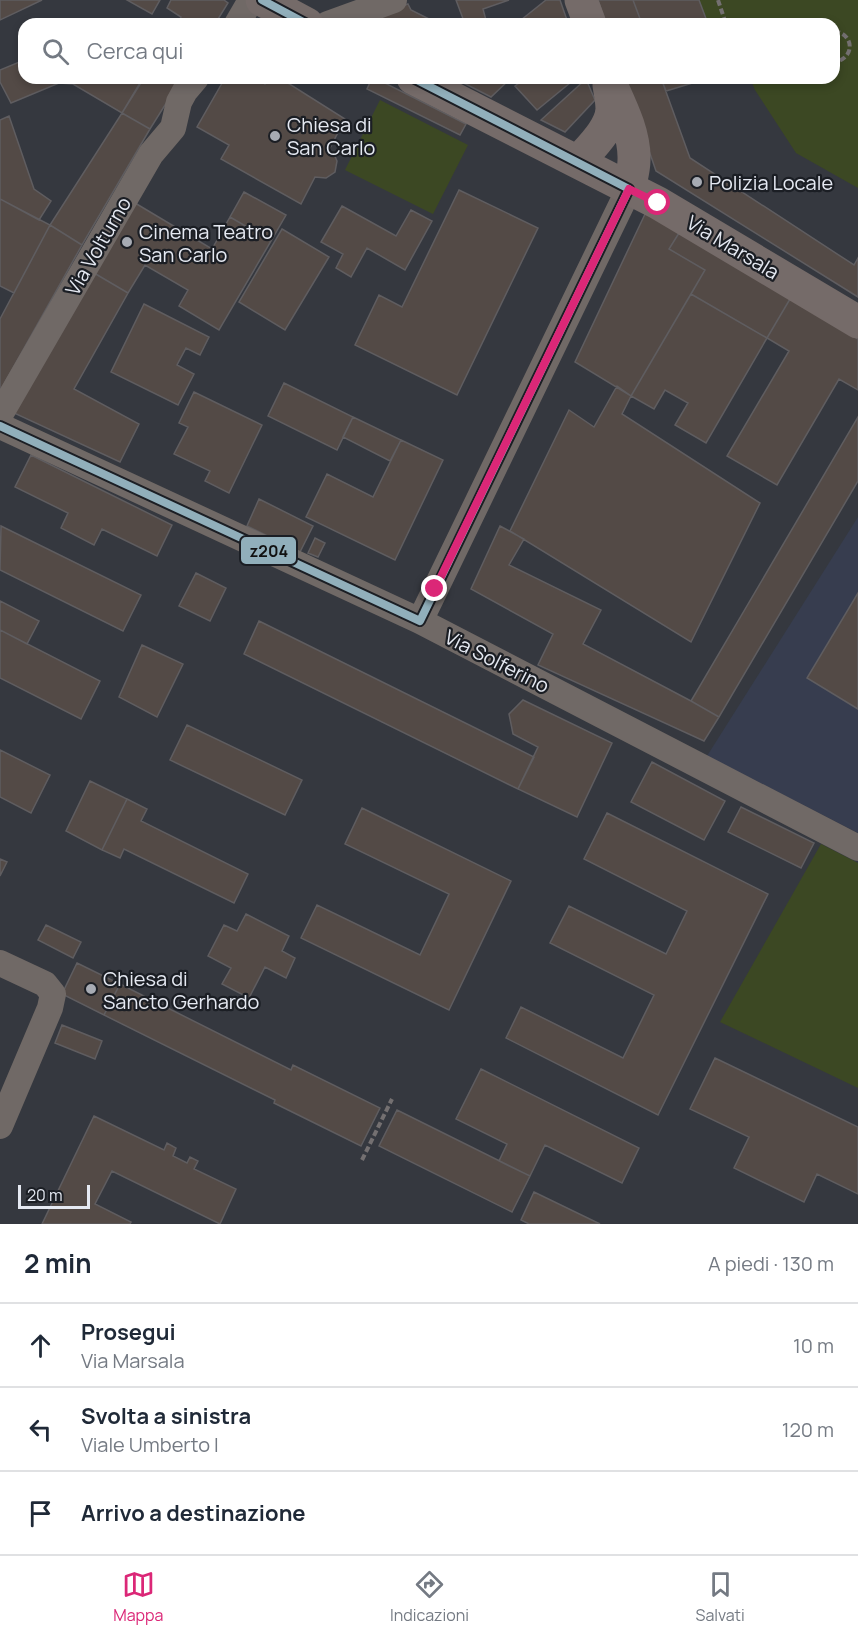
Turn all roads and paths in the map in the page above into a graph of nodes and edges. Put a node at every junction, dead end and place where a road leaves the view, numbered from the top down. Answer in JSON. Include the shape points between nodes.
{"nodes":[{"id":1,"x":251,"y":0,"type":"edge"},
{"id":2,"x":262,"y":0,"type":"edge"},
{"id":3,"x":394,"y":0,"type":"edge"},
{"id":4,"x":581,"y":0,"type":"edge"},
{"id":5,"x":718,"y":0,"type":"edge"},
{"id":6,"x":240,"y":18,"type":"edge"},
{"id":7,"x":296,"y":18,"type":"edge"},
{"id":8,"x":344,"y":18,"type":"edge"},
{"id":9,"x":588,"y":18,"type":"edge"},
{"id":10,"x":724,"y":18,"type":"edge"},
{"id":11,"x":840,"y":32,"type":"edge"},
{"id":12,"x":850,"y":45,"type":"junction"},
{"id":13,"x":858,"y":45,"type":"edge"},
{"id":14,"x":840,"y":60,"type":"edge"},
{"id":15,"x":191,"y":84,"type":"edge"},
{"id":16,"x":425,"y":84,"type":"edge"},
{"id":17,"x":609,"y":84,"type":"edge"},
{"id":18,"x":611,"y":84,"type":"edge"},
{"id":19,"x":578,"y":162,"type":"junction"},
{"id":20,"x":629,"y":189,"type":"junction"},
{"id":21,"x":858,"y":322,"type":"edge"},
{"id":22,"x":0,"y":415,"type":"edge"},
{"id":23,"x":0,"y":426,"type":"edge"},
{"id":24,"x":420,"y":621,"type":"junction"},
{"id":25,"x":858,"y":848,"type":"edge"},
{"id":26,"x":0,"y":963,"type":"edge"},
{"id":27,"x":392,"y":1099,"type":"dead end"},
{"id":28,"x":0,"y":1126,"type":"edge"},
{"id":29,"x":362,"y":1160,"type":"dead end"}],
"edges":[{"from":1,"to":6,"type":"street"},
{"from":2,"to":7,"type":"street"},
{"from":3,"to":8,"type":"street"},
{"from":4,"to":9,"type":"street"},
{"from":5,"to":10,"type":"path"},
{"from":11,"to":12,"type":"path"},
{"from":12,"to":13,"type":"path"},
{"from":12,"to":14,"type":"path","via":[[848,54]]},
{"from":15,"to":22,"type":"street","name":"Via Volturno","via":[[179,102],[173,128],[151,154]]},
{"from":16,"to":19,"type":"street","name":"Via Marsala"},
{"from":17,"to":19,"type":"street","via":[[612,110],[608,123]]},
{"from":18,"to":20,"type":"street","via":[[632,141],[634,160]]},
{"from":19,"to":20,"type":"street","name":"Via Marsala"},
{"from":20,"to":21,"type":"street","name":"Via Marsala"},
{"from":20,"to":24,"type":"street"},
{"from":23,"to":24,"type":"street","name":"Via Solferino"},
{"from":24,"to":25,"type":"street","name":"Via Solferino"},
{"from":26,"to":28,"type":"street","via":[[45,984],[53,994]]},
{"from":27,"to":29,"type":"path"}]}
